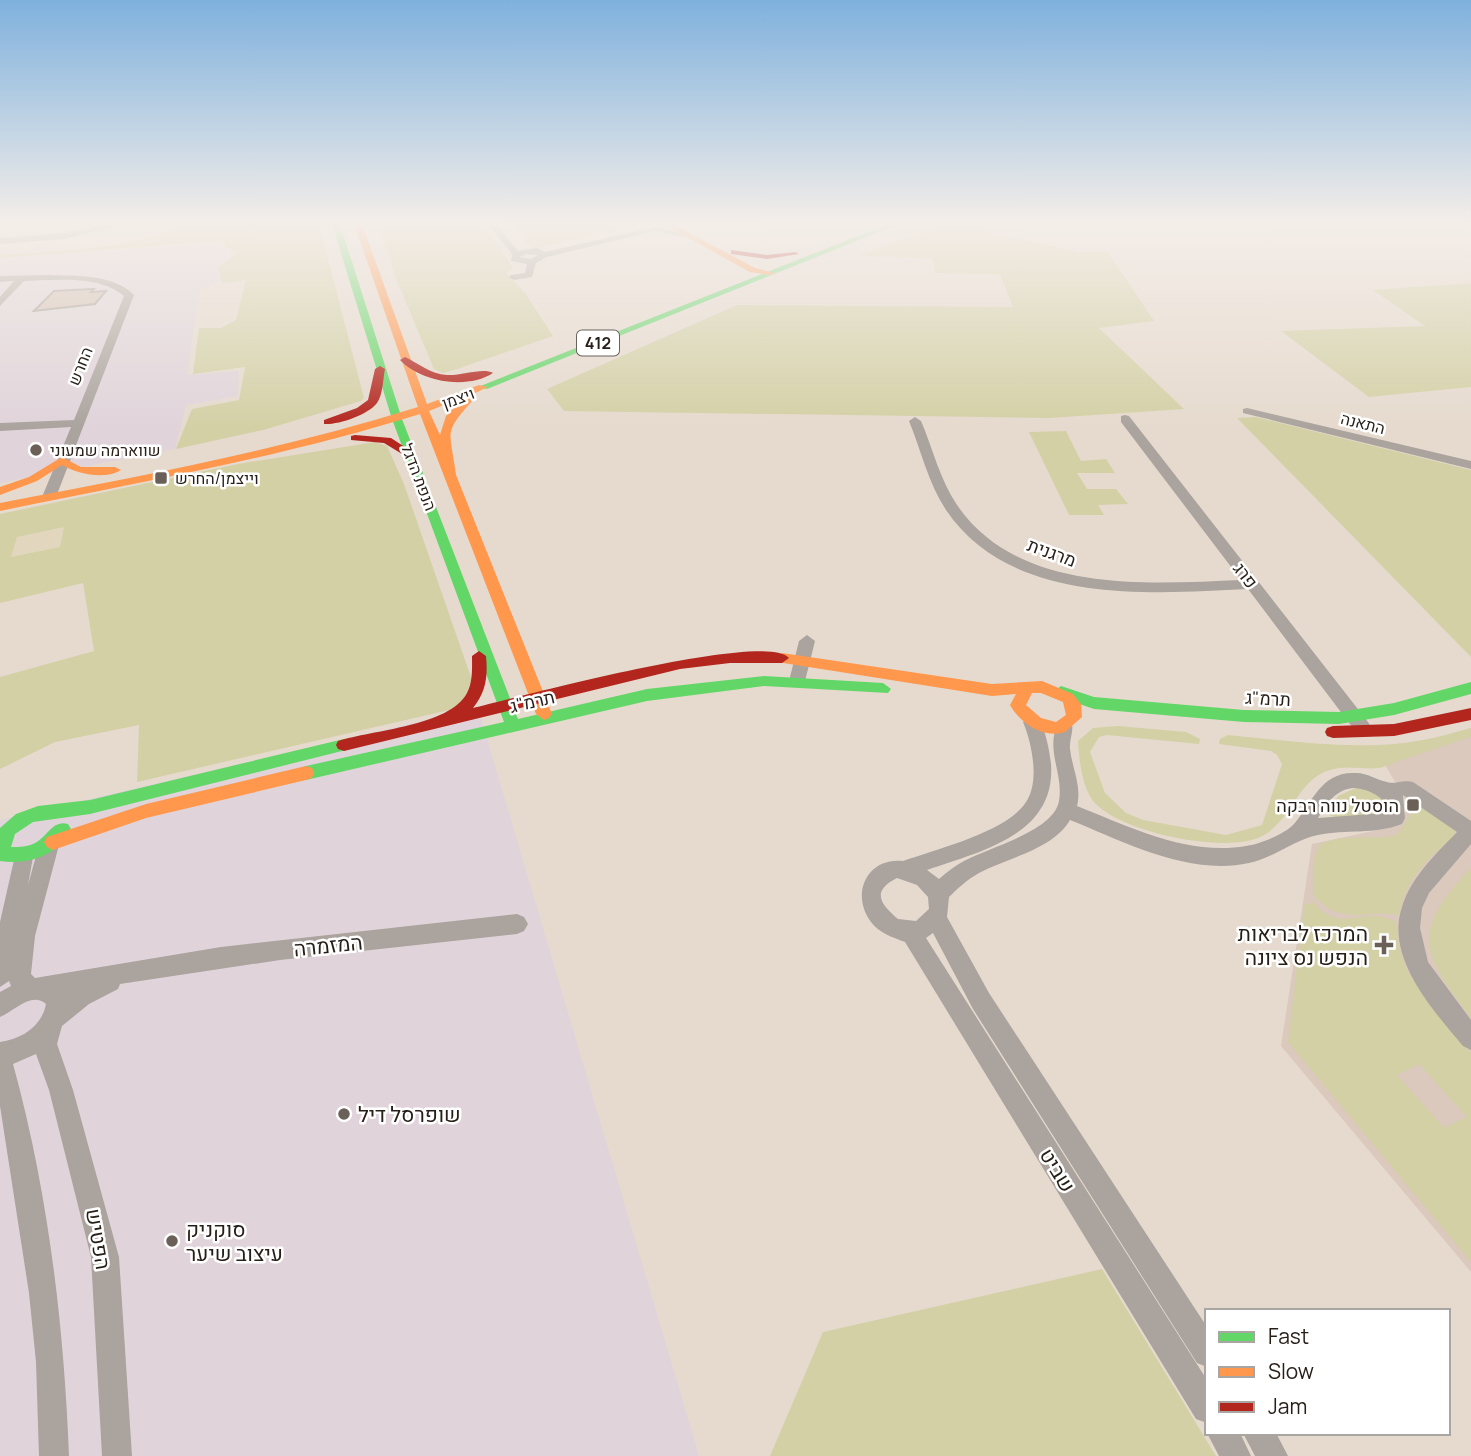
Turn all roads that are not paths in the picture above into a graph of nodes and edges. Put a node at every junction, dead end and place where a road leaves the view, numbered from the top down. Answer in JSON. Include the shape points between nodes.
{"nodes":[{"id":1,"x":126,"y":292,"type":"edge"},
{"id":2,"x":356,"y":292,"type":"edge"},
{"id":3,"x":383,"y":292,"type":"edge"},
{"id":4,"x":698,"y":292,"type":"edge"},
{"id":5,"x":712,"y":292,"type":"edge"},
{"id":6,"x":405,"y":360,"type":"junction"},
{"id":7,"x":380,"y":369,"type":"junction"},
{"id":8,"x":488,"y":373,"type":"junction"},
{"id":9,"x":505,"y":380,"type":"junction"},
{"id":10,"x":422,"y":404,"type":"junction"},
{"id":11,"x":1247,"y":411,"type":"dead end"},
{"id":12,"x":395,"y":412,"type":"junction"},
{"id":13,"x":1125,"y":419,"type":"dead end"},
{"id":14,"x":915,"y":421,"type":"dead end"},
{"id":15,"x":324,"y":423,"type":"junction"},
{"id":16,"x":76,"y":424,"type":"junction"},
{"id":17,"x":0,"y":427,"type":"edge"},
{"id":18,"x":284,"y":448,"type":"junction"},
{"id":19,"x":411,"y":455,"type":"junction"},
{"id":20,"x":62,"y":460,"type":"junction"},
{"id":21,"x":1471,"y":465,"type":"edge"},
{"id":22,"x":115,"y":470,"type":"junction"},
{"id":23,"x":450,"y":475,"type":"junction"},
{"id":24,"x":51,"y":490,"type":"junction"},
{"id":25,"x":0,"y":492,"type":"edge"},
{"id":26,"x":0,"y":507,"type":"edge"},
{"id":27,"x":1252,"y":584,"type":"junction"},
{"id":28,"x":474,"y":624,"type":"junction"},
{"id":29,"x":807,"y":641,"type":"dead end"},
{"id":30,"x":520,"y":651,"type":"junction"},
{"id":31,"x":804,"y":661,"type":"junction"},
{"id":32,"x":617,"y":678,"type":"junction"},
{"id":33,"x":797,"y":681,"type":"junction"},
{"id":34,"x":1471,"y":688,"type":"edge"},
{"id":35,"x":1026,"y":690,"type":"junction"},
{"id":36,"x":1061,"y":692,"type":"junction"},
{"id":37,"x":539,"y":699,"type":"junction"},
{"id":38,"x":506,"y":708,"type":"junction"},
{"id":39,"x":1471,"y":714,"type":"edge"},
{"id":40,"x":1354,"y":717,"type":"junction"},
{"id":41,"x":545,"y":718,"type":"junction"},
{"id":42,"x":1029,"y":720,"type":"junction"},
{"id":43,"x":443,"y":722,"type":"junction"},
{"id":44,"x":1068,"y":724,"type":"junction"},
{"id":45,"x":513,"y":725,"type":"junction"},
{"id":46,"x":1367,"y":732,"type":"junction"},
{"id":47,"x":1388,"y":791,"type":"junction"},
{"id":48,"x":1067,"y":810,"type":"junction"},
{"id":49,"x":58,"y":813,"type":"junction"},
{"id":50,"x":21,"y":819,"type":"junction"},
{"id":51,"x":0,"y":826,"type":"edge"},
{"id":52,"x":1471,"y":830,"type":"edge"},
{"id":53,"x":1300,"y":831,"type":"junction"},
{"id":54,"x":51,"y":844,"type":"junction"},
{"id":55,"x":9,"y":854,"type":"edge"},
{"id":56,"x":906,"y":869,"type":"junction"},
{"id":57,"x":937,"y":906,"type":"junction"},
{"id":58,"x":517,"y":924,"type":"dead end"},
{"id":59,"x":909,"y":932,"type":"junction"},
{"id":60,"x":1,"y":969,"type":"edge"},
{"id":61,"x":139,"y":971,"type":"junction"},
{"id":62,"x":38,"y":989,"type":"junction"},
{"id":63,"x":0,"y":1006,"type":"edge"},
{"id":64,"x":51,"y":1023,"type":"junction"},
{"id":65,"x":1471,"y":1038,"type":"edge"},
{"id":66,"x":0,"y":1054,"type":"edge"},
{"id":67,"x":0,"y":1061,"type":"edge"},
{"id":68,"x":1205,"y":1350,"type":"edge"},
{"id":69,"x":1205,"y":1405,"type":"edge"},
{"id":70,"x":1223,"y":1435,"type":"edge"},
{"id":71,"x":1259,"y":1435,"type":"edge"},
{"id":72,"x":54,"y":1456,"type":"edge"},
{"id":73,"x":117,"y":1456,"type":"edge"},
{"id":74,"x":1237,"y":1456,"type":"edge"},
{"id":75,"x":1273,"y":1456,"type":"edge"}],
"edges":[{"from":1,"to":16,"type":"street","name":"החרש","via":[[129,298]]},
{"from":2,"to":7,"type":"main road","name":"הנפת הדגל"},
{"from":3,"to":6,"type":"main road","name":"הנפת הדגל"},
{"from":4,"to":8,"type":"main road","name":"ויצמן","number":"412"},
{"from":5,"to":9,"type":"main road","name":"ויצמן","number":"412"},
{"from":6,"to":8,"type":"main road","via":[[419,373],[439,379]]},
{"from":6,"to":10,"type":"main road","name":"הנפת הדגל"},
{"from":7,"to":12,"type":"main road","name":"הנפת הדגל"},
{"from":7,"to":15,"type":"main road","via":[[380,396],[374,403]]},
{"from":8,"to":10,"type":"main road","name":"ויצמן","number":"412"},
{"from":9,"to":10,"type":"main road","name":"ויצמן","number":"412"},
{"from":9,"to":23,"type":"main road","via":[[469,399],[447,418],[442,432]]},
{"from":10,"to":12,"type":"main road","name":"ויצמן","number":"412"},
{"from":10,"to":23,"type":"main road","name":"הנפת הדגל"},
{"from":11,"to":21,"type":"street","name":"התאנה"},
{"from":12,"to":15,"type":"main road","name":"ויצמן","number":"412"},
{"from":12,"to":18,"type":"main road","name":"ויצמן","number":"412"},
{"from":12,"to":19,"type":"main road","name":"הנפת הדגל"},
{"from":13,"to":27,"type":"street","name":"פרג"},
{"from":14,"to":27,"type":"street","name":"מרגנית","via":[[958,517],[978,537],[1020,562],[1052,575],[1109,586]]},
{"from":15,"to":22,"type":"main road","name":"ויצמן","number":"412"},
{"from":16,"to":17,"type":"street"},
{"from":16,"to":20,"type":"street","name":"החרש"},
{"from":18,"to":19,"type":"main road","via":[[378,437]]},
{"from":18,"to":24,"type":"main road","name":"ויצמן","number":"412"},
{"from":19,"to":28,"type":"main road","name":"הנפת הדגל"},
{"from":20,"to":22,"type":"main road","via":[[78,470]]},
{"from":20,"to":24,"type":"street","name":"החרש"},
{"from":20,"to":25,"type":"main road","via":[[33,479]]},
{"from":22,"to":24,"type":"main road","name":"ויצמן","number":"412"},
{"from":23,"to":30,"type":"main road","name":"הנפת הדגל"},
{"from":24,"to":25,"type":"main road","name":"ויצמן","number":"412"},
{"from":24,"to":26,"type":"main road","name":"ויצמן","number":"412"},
{"from":27,"to":40,"type":"street","name":"פרג"},
{"from":28,"to":38,"type":"main road","name":"הנפת הדגל"},
{"from":28,"to":43,"type":"main road","via":[[480,691],[469,706]]},
{"from":29,"to":31,"type":"street"},
{"from":30,"to":32,"type":"main road","via":[[552,676],[586,681]]},
{"from":30,"to":37,"type":"main road","name":"הנפת הדגל"},
{"from":31,"to":32,"type":"main road","name":"תרמ\"ג","via":[[708,660]]},
{"from":31,"to":33,"type":"street"},
{"from":31,"to":35,"type":"main road","name":"תרמ\"ג","via":[[979,688]]},
{"from":32,"to":37,"type":"main road","name":"תרמ\"ג"},
{"from":33,"to":41,"type":"main road","name":"תרמ\"ג","via":[[711,685]]},
{"from":33,"to":42,"type":"main road","name":"תרמ\"ג","via":[[971,698]]},
{"from":34,"to":40,"type":"main road","name":"תרמ\"ג"},
{"from":35,"to":36,"type":"main road","via":[[1042,687]]},
{"from":35,"to":42,"type":"main road","via":[[1018,699]]},
{"from":36,"to":40,"type":"main road","name":"תרמ\"ג","via":[[1094,703],[1244,716]]},
{"from":36,"to":44,"type":"main road","via":[[1075,711]]},
{"from":37,"to":38,"type":"main road","name":"תרמ\"ג"},
{"from":37,"to":41,"type":"main road","name":"הנפת הדגל"},
{"from":38,"to":43,"type":"main road","name":"תרמ\"ג"},
{"from":38,"to":45,"type":"main road","name":"הנפת הדגל"},
{"from":39,"to":46,"type":"main road","name":"תרמ\"ג","via":[[1420,727]]},
{"from":40,"to":46,"type":"street","name":"פרג"},
{"from":41,"to":45,"type":"main road","name":"תרמ\"ג"},
{"from":42,"to":44,"type":"main road","via":[[1052,728]]},
{"from":42,"to":56,"type":"street","via":[[1038,738],[1043,779],[1030,813]]},
{"from":43,"to":49,"type":"main road","name":"תרמ\"ג"},
{"from":44,"to":46,"type":"main road","name":"תרמ\"ג","via":[[1106,717]]},
{"from":44,"to":48,"type":"street","via":[[1061,738]]},
{"from":45,"to":54,"type":"main road","name":"תרמ\"ג","via":[[149,809]]},
{"from":47,"to":52,"type":"street","via":[[1406,787]]},
{"from":47,"to":53,"type":"street","via":[[1366,781],[1338,784],[1328,790]]},
{"from":47,"to":53,"type":"street","via":[[1398,808],[1395,818],[1387,822]]},
{"from":48,"to":53,"type":"street","via":[[1212,857],[1265,850]]},
{"from":48,"to":57,"type":"street","via":[[1052,829],[971,867]]},
{"from":49,"to":50,"type":"main road","name":"תרמ\"ג","via":[[37,812]]},
{"from":49,"to":54,"type":"main road","via":[[64,822]]},
{"from":50,"to":51,"type":"main road"},
{"from":50,"to":55,"type":"main road","via":[[3,837],[1,849]]},
{"from":52,"to":65,"type":"street","via":[[1421,889],[1409,926],[1412,947],[1426,979]]},
{"from":54,"to":55,"type":"main road","name":"תרמ\"ג"},
{"from":54,"to":62,"type":"street","via":[[41,866],[20,956],[19,978]]},
{"from":55,"to":60,"type":"street"},
{"from":56,"to":57,"type":"street","via":[[926,878]]},
{"from":56,"to":59,"type":"street","via":[[884,872],[871,887],[870,897],[878,917]]},
{"from":57,"to":59,"type":"street","via":[[920,930]]},
{"from":57,"to":68,"type":"street","name":"שביט","via":[[964,974]]},
{"from":58,"to":61,"type":"street","name":"המזמרה"},
{"from":59,"to":69,"type":"street","name":"שביט"},
{"from":61,"to":62,"type":"street","name":"המזמרה"},
{"from":61,"to":64,"type":"street","name":"המזמרה","via":[[100,986]]},
{"from":62,"to":63,"type":"street","name":"המזמרה"},
{"from":62,"to":64,"type":"street","name":"הפטיש","via":[[56,996]]},
{"from":64,"to":66,"type":"street","name":"המזמרה","via":[[23,1049]]},
{"from":64,"to":73,"type":"street","name":"הפטיש","via":[[45,1044],[105,1257]]},
{"from":67,"to":72,"type":"street","via":[[15,1116],[43,1293]]},
{"from":70,"to":74,"type":"street"},
{"from":71,"to":75,"type":"street"}]}
